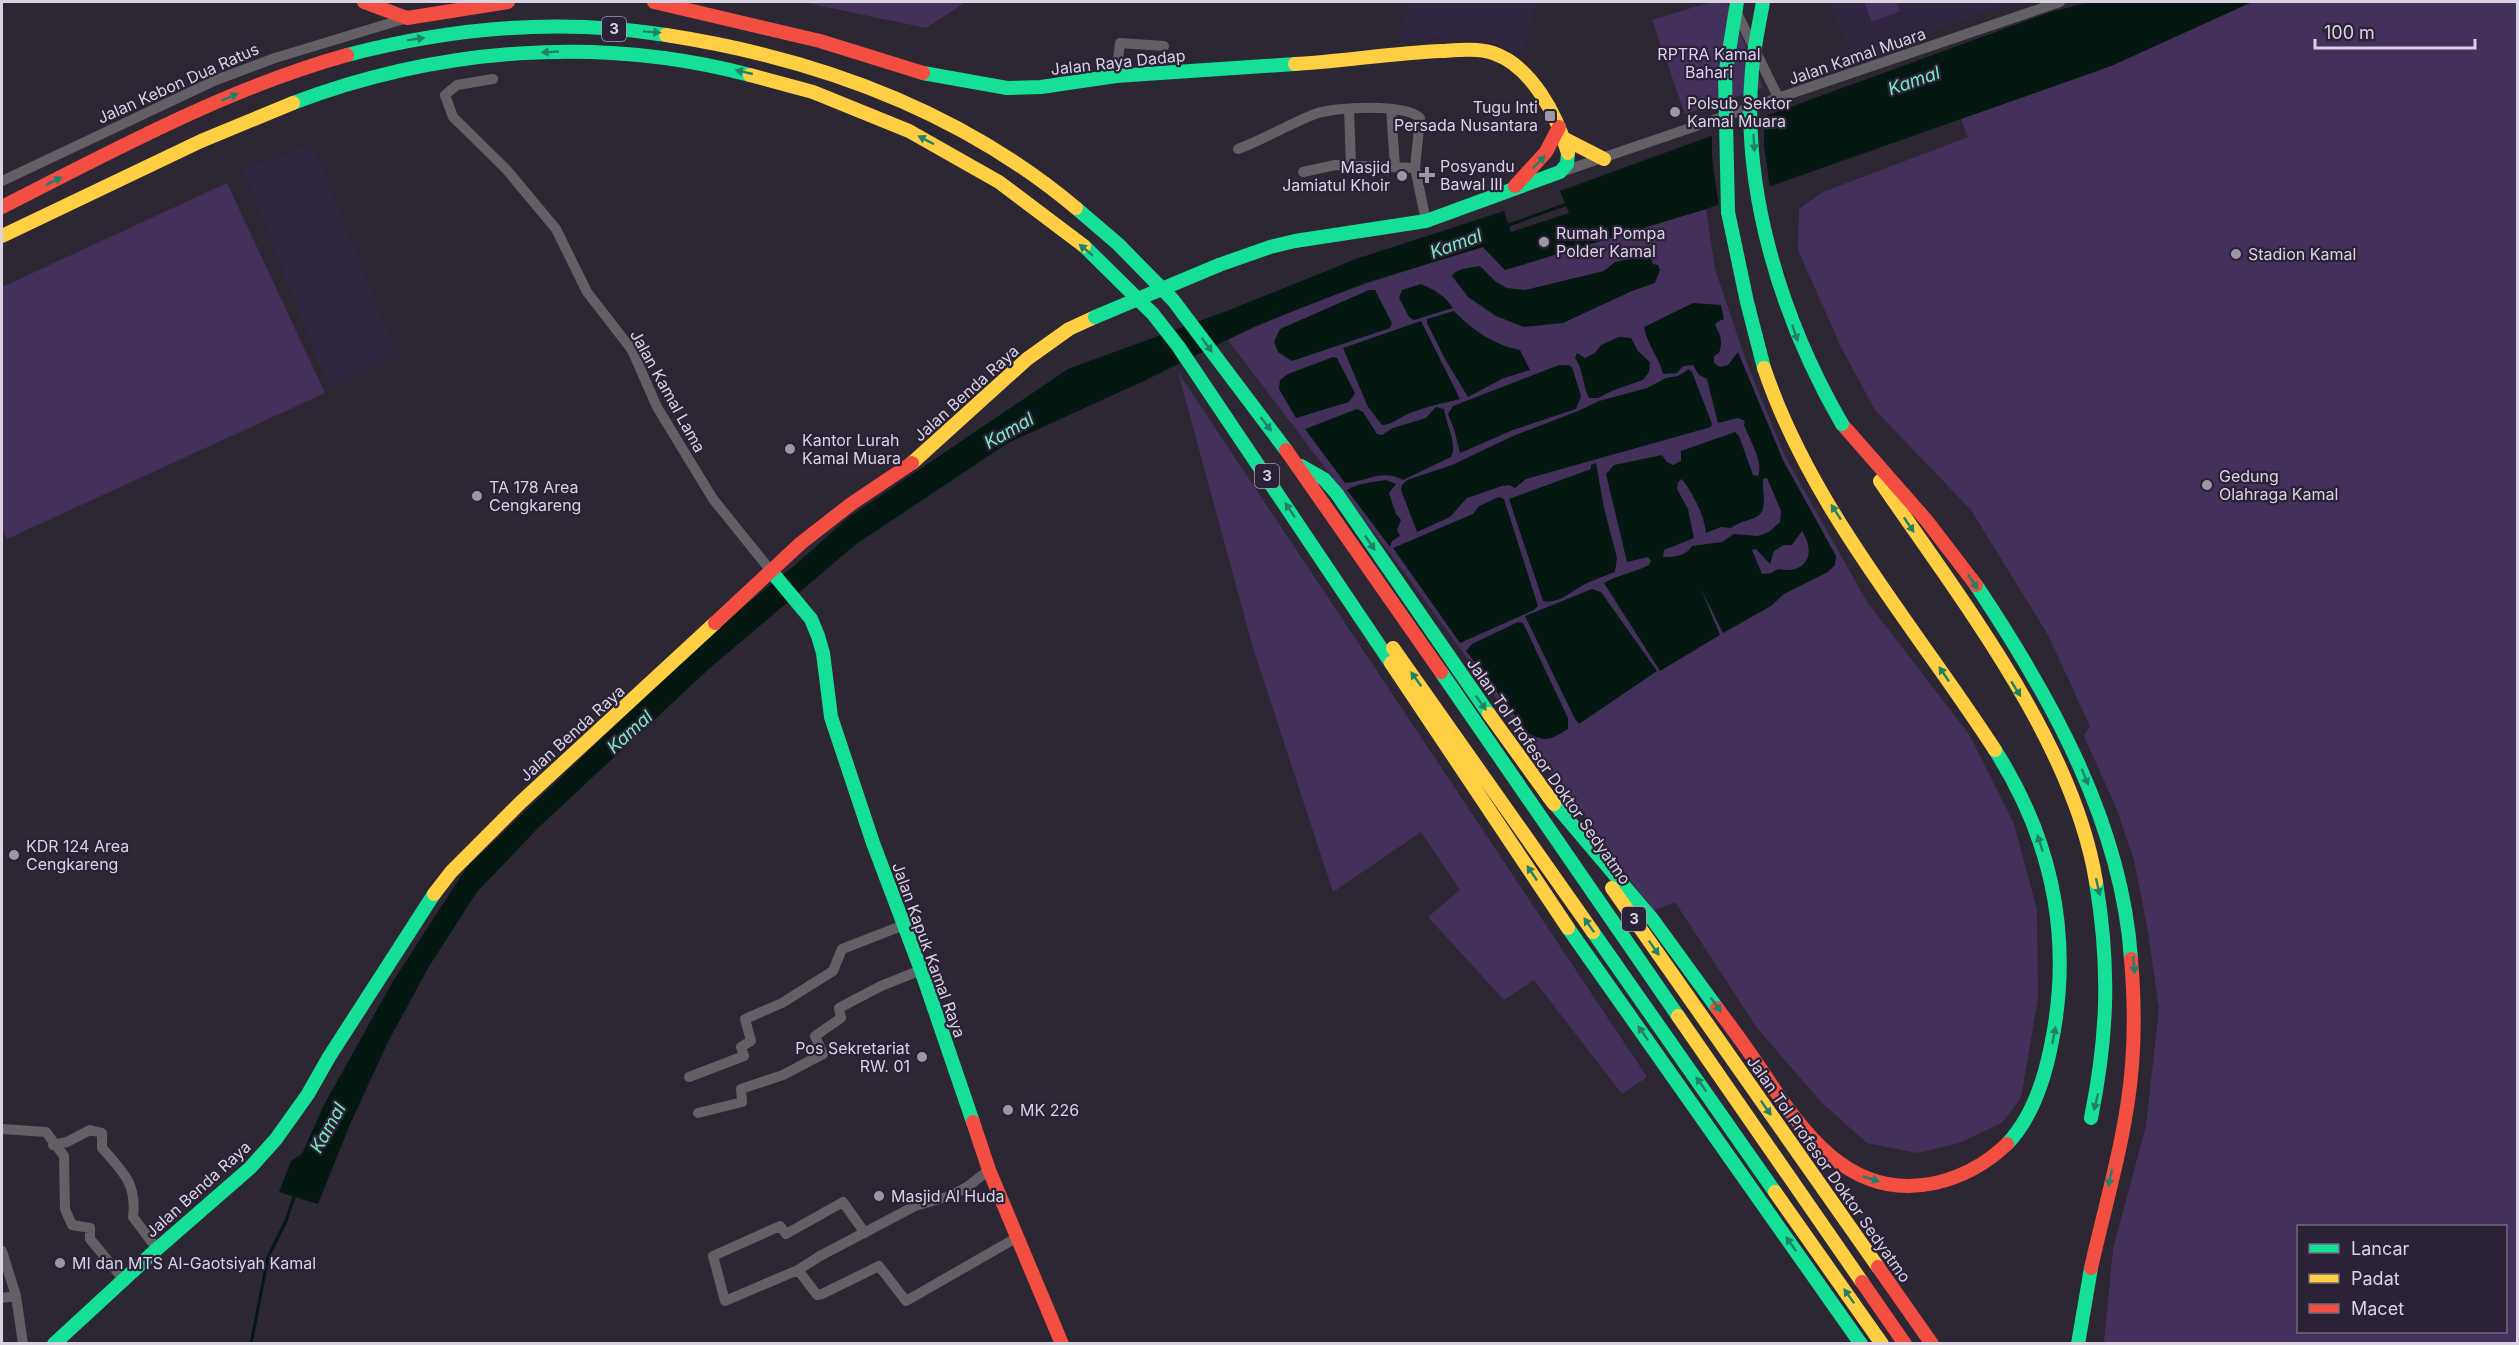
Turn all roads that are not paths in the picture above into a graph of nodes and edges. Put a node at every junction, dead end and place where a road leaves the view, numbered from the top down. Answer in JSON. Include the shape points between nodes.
{"nodes":[{"id":1,"x":364,"y":2,"type":"edge"},
{"id":2,"x":508,"y":2,"type":"edge"},
{"id":3,"x":654,"y":2,"type":"edge"},
{"id":4,"x":1731,"y":2,"type":"edge"},
{"id":5,"x":1737,"y":2,"type":"edge"},
{"id":6,"x":1763,"y":2,"type":"edge"},
{"id":7,"x":2060,"y":2,"type":"edge"},
{"id":8,"x":407,"y":18,"type":"junction"},
{"id":9,"x":1164,"y":46,"type":"dead end"},
{"id":10,"x":1116,"y":76,"type":"junction"},
{"id":11,"x":493,"y":79,"type":"dead end"},
{"id":12,"x":1779,"y":99,"type":"junction"},
{"id":13,"x":1349,"y":109,"type":"junction"},
{"id":14,"x":1391,"y":109,"type":"junction"},
{"id":15,"x":1561,"y":133,"type":"junction"},
{"id":16,"x":1238,"y":149,"type":"dead end"},
{"id":17,"x":1604,"y":159,"type":"junction"},
{"id":18,"x":1351,"y":166,"type":"junction"},
{"id":19,"x":1395,"y":166,"type":"junction"},
{"id":20,"x":1303,"y":172,"type":"dead end"},
{"id":21,"x":1416,"y":172,"type":"junction"},
{"id":22,"x":1560,"y":172,"type":"junction"},
{"id":23,"x":2,"y":181,"type":"edge"},
{"id":24,"x":1511,"y":190,"type":"junction"},
{"id":25,"x":2,"y":207,"type":"edge"},
{"id":26,"x":1426,"y":221,"type":"junction"},
{"id":27,"x":1371,"y":223,"type":"dead end"},
{"id":28,"x":1384,"y":229,"type":"junction"},
{"id":29,"x":2,"y":236,"type":"edge"},
{"id":30,"x":1842,"y":424,"type":"junction"},
{"id":31,"x":1297,"y":464,"type":"junction"},
{"id":32,"x":1323,"y":559,"type":"junction"},
{"id":33,"x":774,"y":575,"type":"junction"},
{"id":34,"x":1548,"y":796,"type":"junction"},
{"id":35,"x":904,"y":925,"type":"junction"},
{"id":36,"x":921,"y":970,"type":"junction"},
{"id":37,"x":689,"y":1077,"type":"dead end"},
{"id":38,"x":698,"y":1113,"type":"dead end"},
{"id":39,"x":2091,"y":1118,"type":"dead end"},
{"id":40,"x":2,"y":1129,"type":"edge"},
{"id":41,"x":53,"y":1145,"type":"junction"},
{"id":42,"x":989,"y":1170,"type":"junction"},
{"id":43,"x":865,"y":1233,"type":"junction"},
{"id":44,"x":1016,"y":1238,"type":"junction"},
{"id":45,"x":156,"y":1249,"type":"junction"},
{"id":46,"x":2,"y":1251,"type":"edge"},
{"id":47,"x":798,"y":1270,"type":"junction"},
{"id":48,"x":124,"y":1280,"type":"junction"},
{"id":49,"x":16,"y":1296,"type":"junction"},
{"id":50,"x":2,"y":1298,"type":"edge"},
{"id":51,"x":23,"y":1344,"type":"edge"},
{"id":52,"x":54,"y":1344,"type":"edge"},
{"id":53,"x":1062,"y":1344,"type":"edge"},
{"id":54,"x":1861,"y":1344,"type":"edge"},
{"id":55,"x":1882,"y":1344,"type":"edge"},
{"id":56,"x":1905,"y":1344,"type":"edge"},
{"id":57,"x":1932,"y":1344,"type":"edge"},
{"id":58,"x":2078,"y":1344,"type":"edge"}],
"edges":[{"from":1,"to":8,"type":"main road"},
{"from":2,"to":8,"type":"main road"},
{"from":3,"to":10,"type":"main road","name":"Jalan Raya Dadap","via":[[820,41],[930,75],[978,85],[1041,87]]},
{"from":4,"to":12,"type":"street"},
{"from":34,"to":5,"type":"main road","one_way":true,"bridge":true,"via":[[1666,936],[1801,1128],[1833,1158],[1863,1177],[1897,1186],[1925,1186],[1963,1175],[2001,1153],[2023,1124],[2040,1092],[2055,1034],[2061,981],[2058,918],[2047,865],[2032,818],[2007,766],[1830,502],[1795,444],[1760,358],[1728,212],[1725,76]]},
{"from":6,"to":30,"type":"main road","one_way":true,"bridge":true,"via":[[1751,77],[1755,168],[1770,259],[1798,341]]},
{"from":7,"to":12,"type":"street","name":"Jalan Kamal Muara"},
{"from":8,"to":23,"type":"street","name":"Jalan Kebon Dua Ratus","via":[[216,80]]},
{"from":9,"to":10,"type":"street","via":[[1120,43]]},
{"from":10,"to":15,"type":"main road","name":"Jalan Raya Dadap","via":[[1411,52],[1492,53],[1511,62],[1533,81]]},
{"from":11,"to":33,"type":"street","name":"Jalan Kamal Lama","via":[[457,85],[445,95],[453,117],[506,169],[556,229],[587,292],[632,350],[657,406],[713,499]]},
{"from":12,"to":17,"type":"street","name":"Jalan Kamal Muara"},
{"from":13,"to":14,"type":"street"},
{"from":13,"to":16,"type":"street","via":[[1317,113]]},
{"from":13,"to":18,"type":"street"},
{"from":14,"to":19,"type":"street"},
{"from":14,"to":21,"type":"street","via":[[1420,118]]},
{"from":15,"to":17,"type":"main road"},
{"from":15,"to":22,"type":"main road","name":"Jalan Raya Dadap","via":[[1569,158]]},
{"from":24,"to":15,"type":"main road","one_way":true,"via":[[1546,156]]},
{"from":17,"to":22,"type":"street","name":"Jalan Kamal Muara"},
{"from":18,"to":19,"type":"street"},
{"from":18,"to":20,"type":"street"},
{"from":19,"to":21,"type":"street"},
{"from":21,"to":26,"type":"street"},
{"from":22,"to":24,"type":"main road"},
{"from":24,"to":26,"type":"main road"},
{"from":25,"to":31,"type":"main road","name":"Jalan Tol Profesor Doktor Sedyatmo","number":"3","one_way":true,"via":[[220,102],[304,67],[400,42],[469,31],[568,26],[667,33],[755,49],[876,87],[962,130],[1049,187],[1116,242],[1179,307]]},
{"from":26,"to":28,"type":"main road"},
{"from":27,"to":28,"type":"street","via":[[1380,222]]},
{"from":28,"to":33,"type":"main road","name":"Jalan Benda Raya","bridge":true,"via":[[1270,247],[1069,329],[1027,359],[918,459],[801,543]]},
{"from":32,"to":29,"type":"main road","number":"3","one_way":true,"via":[[1159,321],[1099,260],[1028,202],[953,154],[868,111],[750,73],[665,56],[570,51],[475,56],[411,67],[319,93],[222,129]]},
{"from":30,"to":39,"type":"main road","one_way":true,"via":[[2016,687],[2047,741],[2070,796],[2100,898],[2108,965],[2104,1058]]},
{"from":30,"to":58,"type":"main road","one_way":true,"via":[[1940,536],[2022,656],[2072,747],[2117,870],[2134,975],[2132,1069]]},
{"from":31,"to":34,"type":"main road","name":"Jalan Tol Profesor Doktor Sedyatmo","number":"3","one_way":true,"via":[[1324,479],[1337,494]]},
{"from":31,"to":56,"type":"main road","name":"Jalan Tol Profesor Doktor Sedyatmo","number":"3"},
{"from":54,"to":32,"type":"main road","number":"3","one_way":true,"via":[[1425,717]]},
{"from":55,"to":32,"type":"main road","number":"3","one_way":true,"via":[[1432,701]]},
{"from":33,"to":35,"type":"main road","name":"Jalan Kapuk Kamal Raya","via":[[811,620],[818,636],[831,717]]},
{"from":33,"to":45,"type":"main road","name":"Jalan Benda Raya","via":[[521,802],[451,872],[276,1139],[250,1168]]},
{"from":34,"to":57,"type":"main road","name":"Jalan Tol Profesor Doktor Sedyatmo","number":"3","one_way":true},
{"from":35,"to":36,"type":"main road","name":"Jalan Kapuk Kamal Raya"},
{"from":35,"to":37,"type":"street","via":[[842,949],[833,971],[782,1003],[745,1019],[751,1041],[741,1047],[744,1056]]},
{"from":36,"to":38,"type":"street","via":[[839,1008],[841,1018],[815,1036],[823,1054],[783,1075],[741,1089],[741,1102]]},
{"from":36,"to":42,"type":"main road","name":"Jalan Kapuk Kamal Raya"},
{"from":40,"to":41,"type":"street","via":[[43,1131]]},
{"from":41,"to":45,"type":"street","via":[[90,1130],[102,1133],[102,1148],[126,1176],[135,1198],[133,1217]]},
{"from":41,"to":48,"type":"street","via":[[64,1156],[65,1209],[72,1225],[90,1228],[90,1239]]},
{"from":42,"to":43,"type":"street","via":[[968,1187],[915,1206]]},
{"from":42,"to":44,"type":"main road","name":"Jalan Kapuk Kamal Raya"},
{"from":43,"to":47,"type":"street"},
{"from":43,"to":47,"type":"street","via":[[843,1202],[786,1233],[780,1226],[712,1256],[726,1301]]},
{"from":44,"to":47,"type":"street","via":[[906,1301],[879,1266],[822,1294],[817,1294]]},
{"from":44,"to":53,"type":"main road","name":"Jalan Kapuk Kamal Raya"},
{"from":45,"to":48,"type":"main road","name":"Jalan Benda Raya"},
{"from":46,"to":49,"type":"street"},
{"from":48,"to":52,"type":"main road","name":"Jalan Benda Raya"},
{"from":49,"to":50,"type":"street"},
{"from":49,"to":51,"type":"street"}]}
